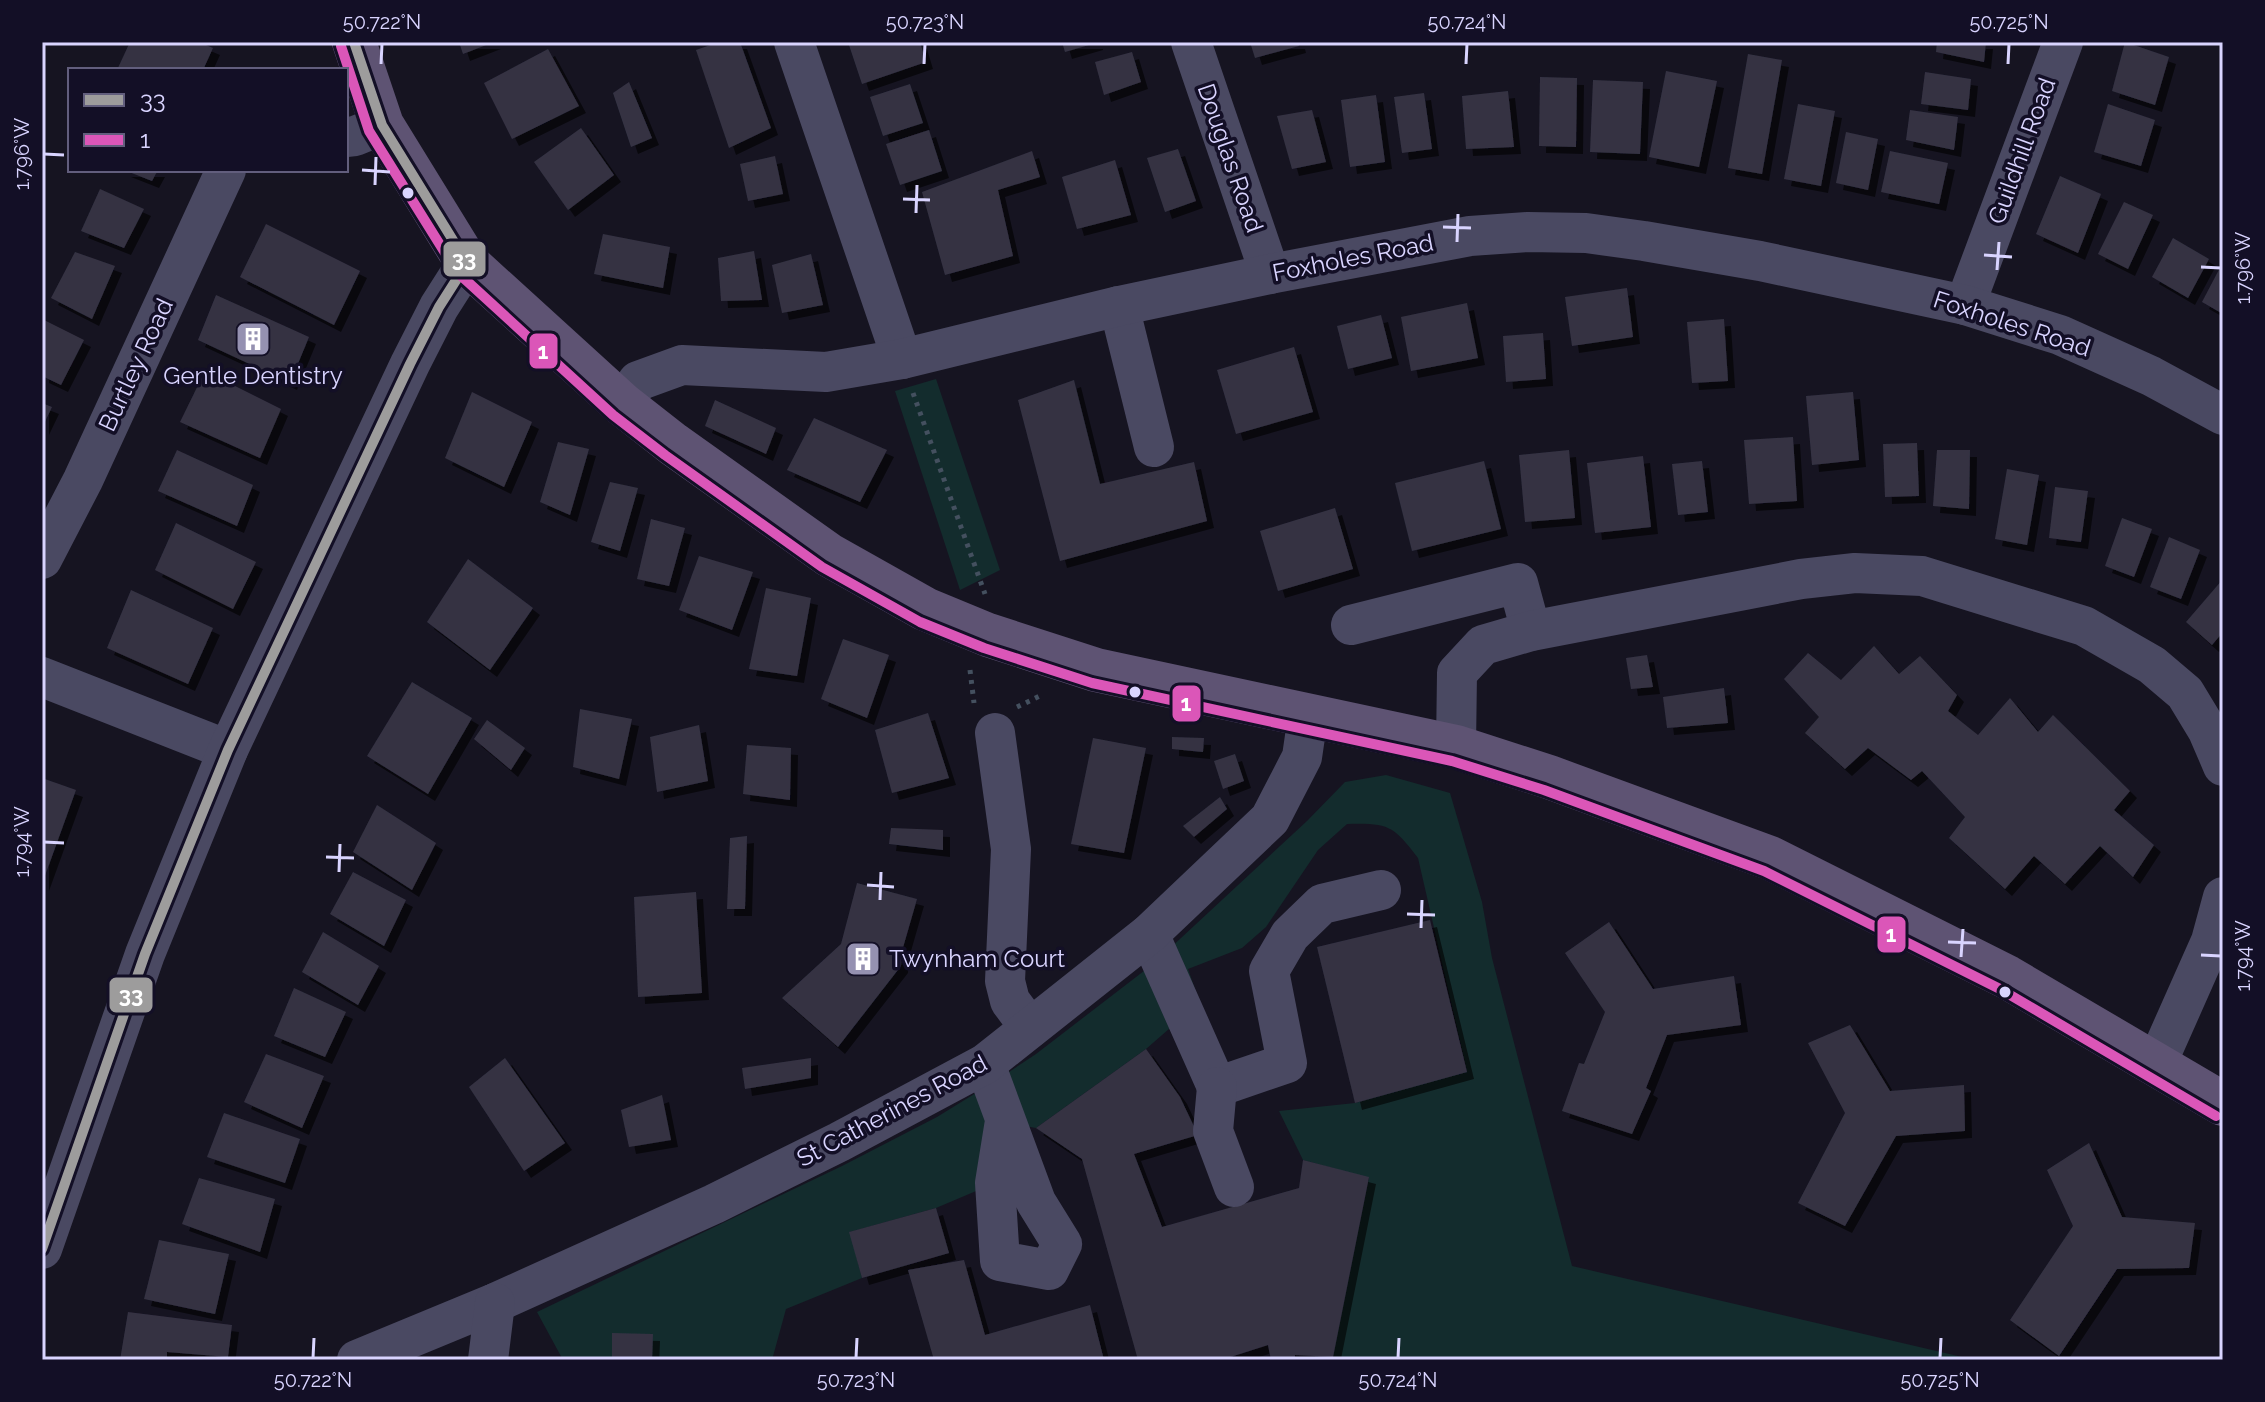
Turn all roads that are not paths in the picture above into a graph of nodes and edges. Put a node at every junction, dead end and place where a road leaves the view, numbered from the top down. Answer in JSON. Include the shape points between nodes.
{"nodes":[{"id":1,"x":354,"y":42,"type":"edge"},
{"id":2,"x":794,"y":42,"type":"edge"},
{"id":3,"x":1191,"y":42,"type":"edge"},
{"id":4,"x":2063,"y":42,"type":"edge"},
{"id":5,"x":364,"y":131,"type":"edge"},
{"id":6,"x":225,"y":172,"type":"edge"},
{"id":7,"x":467,"y":263,"type":"junction"},
{"id":8,"x":1270,"y":274,"type":"junction"},
{"id":9,"x":1965,"y":305,"type":"junction"},
{"id":10,"x":1119,"y":306,"type":"junction"},
{"id":11,"x":902,"y":359,"type":"junction"},
{"id":12,"x":622,"y":404,"type":"junction"},
{"id":13,"x":2223,"y":415,"type":"edge"},
{"id":14,"x":1154,"y":447,"type":"dead end"},
{"id":15,"x":42,"y":559,"type":"edge"},
{"id":16,"x":1351,"y":625,"type":"dead end"},
{"id":17,"x":1531,"y":631,"type":"junction"},
{"id":18,"x":42,"y":677,"type":"edge"},
{"id":19,"x":1308,"y":716,"type":"junction"},
{"id":20,"x":995,"y":733,"type":"road end"},
{"id":21,"x":1456,"y":747,"type":"junction"},
{"id":22,"x":228,"y":750,"type":"junction"},
{"id":23,"x":2223,"y":766,"type":"edge"},
{"id":24,"x":1381,"y":890,"type":"dead end"},
{"id":25,"x":2223,"y":897,"type":"edge"},
{"id":26,"x":1149,"y":934,"type":"junction"},
{"id":27,"x":1030,"y":1028,"type":"junction"},
{"id":28,"x":985,"y":1064,"type":"junction"},
{"id":29,"x":2156,"y":1065,"type":"junction"},
{"id":30,"x":1217,"y":1087,"type":"junction"},
{"id":31,"x":2223,"y":1104,"type":"edge"},
{"id":32,"x":1005,"y":1121,"type":"dead end"},
{"id":33,"x":1234,"y":1187,"type":"dead end"},
{"id":34,"x":42,"y":1249,"type":"edge"},
{"id":35,"x":495,"y":1303,"type":"junction"},
{"id":36,"x":357,"y":1360,"type":"edge"},
{"id":37,"x":488,"y":1360,"type":"edge"}],
"edges":[{"from":1,"to":5,"type":"main road"},
{"from":2,"to":11,"type":"street"},
{"from":3,"to":8,"type":"street","name":"Douglas Road"},
{"from":4,"to":9,"type":"street","name":"Guildhill Road"},
{"from":5,"to":7,"type":"main road"},
{"from":6,"to":15,"type":"street","name":"Burtley Road"},
{"from":7,"to":12,"type":"main road"},
{"from":7,"to":22,"type":"street","via":[[410,364]]},
{"from":8,"to":9,"type":"street","name":"Foxholes Road","via":[[1470,236],[1586,233],[1760,261]]},
{"from":8,"to":10,"type":"street","name":"Foxholes Road"},
{"from":9,"to":13,"type":"street","name":"Foxholes Road","via":[[2060,335]]},
{"from":10,"to":11,"type":"street","name":"Foxholes Road"},
{"from":10,"to":14,"type":"street"},
{"from":11,"to":12,"type":"street","name":"Foxholes Road","via":[[826,372],[682,365],[638,381]]},
{"from":12,"to":19,"type":"main road","via":[[829,555],[925,609],[1096,670]]},
{"from":16,"to":17,"type":"street","via":[[1518,583]]},
{"from":17,"to":21,"type":"street","via":[[1483,645],[1457,673]]},
{"from":17,"to":23,"type":"street","via":[[1801,579],[1855,573],[1922,576],[2084,626],[2152,665],[2185,693]]},
{"from":18,"to":22,"type":"street"},
{"from":19,"to":21,"type":"main road"},
{"from":19,"to":26,"type":"street","name":"St Catherines Road","via":[[1302,757],[1270,819]]},
{"from":20,"to":27,"type":"street","via":[[1011,849],[1005,981],[1010,1001]]},
{"from":21,"to":29,"type":"main road","via":[[1770,858],[2007,977]]},
{"from":22,"to":34,"type":"street","via":[[145,954]]},
{"from":24,"to":30,"type":"street","via":[[1322,904],[1290,935],[1269,971],[1287,1063]]},
{"from":25,"to":29,"type":"street","via":[[2211,941]]},
{"from":26,"to":27,"type":"street","name":"St Catherines Road"},
{"from":26,"to":30,"type":"street"},
{"from":27,"to":28,"type":"street","name":"St Catherines Road"},
{"from":28,"to":32,"type":"street"},
{"from":28,"to":35,"type":"street","name":"St Catherines Road","via":[[714,1204]]},
{"from":29,"to":31,"type":"main road"},
{"from":30,"to":33,"type":"street","via":[[1213,1131]]},
{"from":35,"to":36,"type":"street","name":"St Catherines Road"},
{"from":35,"to":37,"type":"street"}]}
